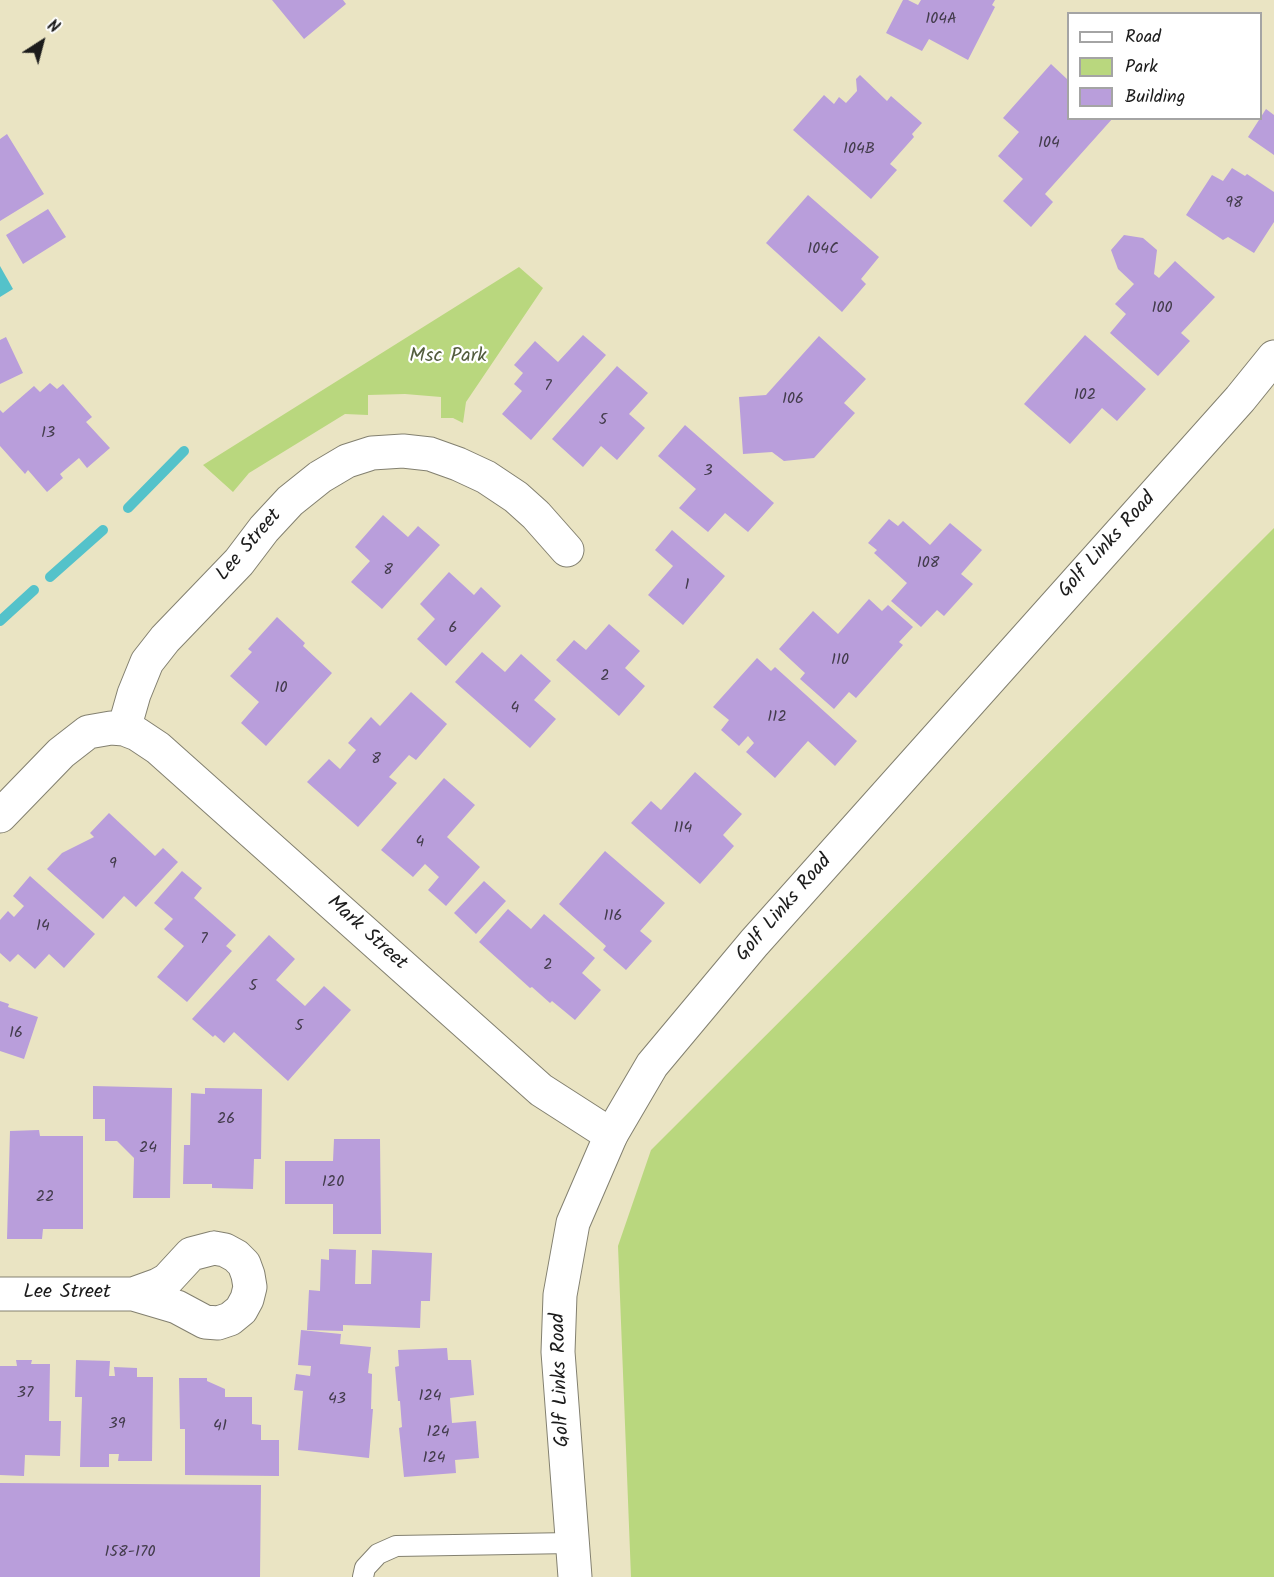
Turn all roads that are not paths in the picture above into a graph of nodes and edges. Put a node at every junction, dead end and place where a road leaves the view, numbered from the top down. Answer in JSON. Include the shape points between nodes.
{"nodes":[{"id":1,"x":1274,"y":357,"type":"edge"},
{"id":2,"x":567,"y":550,"type":"dead end"},
{"id":3,"x":124,"y":729,"type":"junction"},
{"id":4,"x":0,"y":816,"type":"edge"},
{"id":5,"x":611,"y":1135,"type":"junction"},
{"id":6,"x":0,"y":1294,"type":"edge"},
{"id":7,"x":133,"y":1294,"type":"dead end"},
{"id":8,"x":571,"y":1543,"type":"junction"},
{"id":9,"x":363,"y":1577,"type":"edge"},
{"id":10,"x":574,"y":1577,"type":"edge"}],
"edges":[{"from":1,"to":5,"type":"street","name":"Golf Links Road","via":[[754,943],[652,1065]]},
{"from":2,"to":3,"type":"street","name":"Lee Street","via":[[516,497],[458,464],[403,450],[372,453],[347,461],[290,501],[239,562],[165,639],[147,662]]},
{"from":3,"to":4,"type":"street","via":[[88,732],[74,741]]},
{"from":3,"to":5,"type":"street","name":"Mark Street","via":[[159,748],[541,1090]]},
{"from":5,"to":8,"type":"street","name":"Golf Links Road","via":[[573,1223],[560,1295],[558,1352]]},
{"from":6,"to":7,"type":"street","name":"Lee Street"},
{"from":8,"to":9,"type":"lane","via":[[396,1546],[378,1554],[365,1568]]},
{"from":8,"to":10,"type":"street","name":"Golf Links Road"}]}
